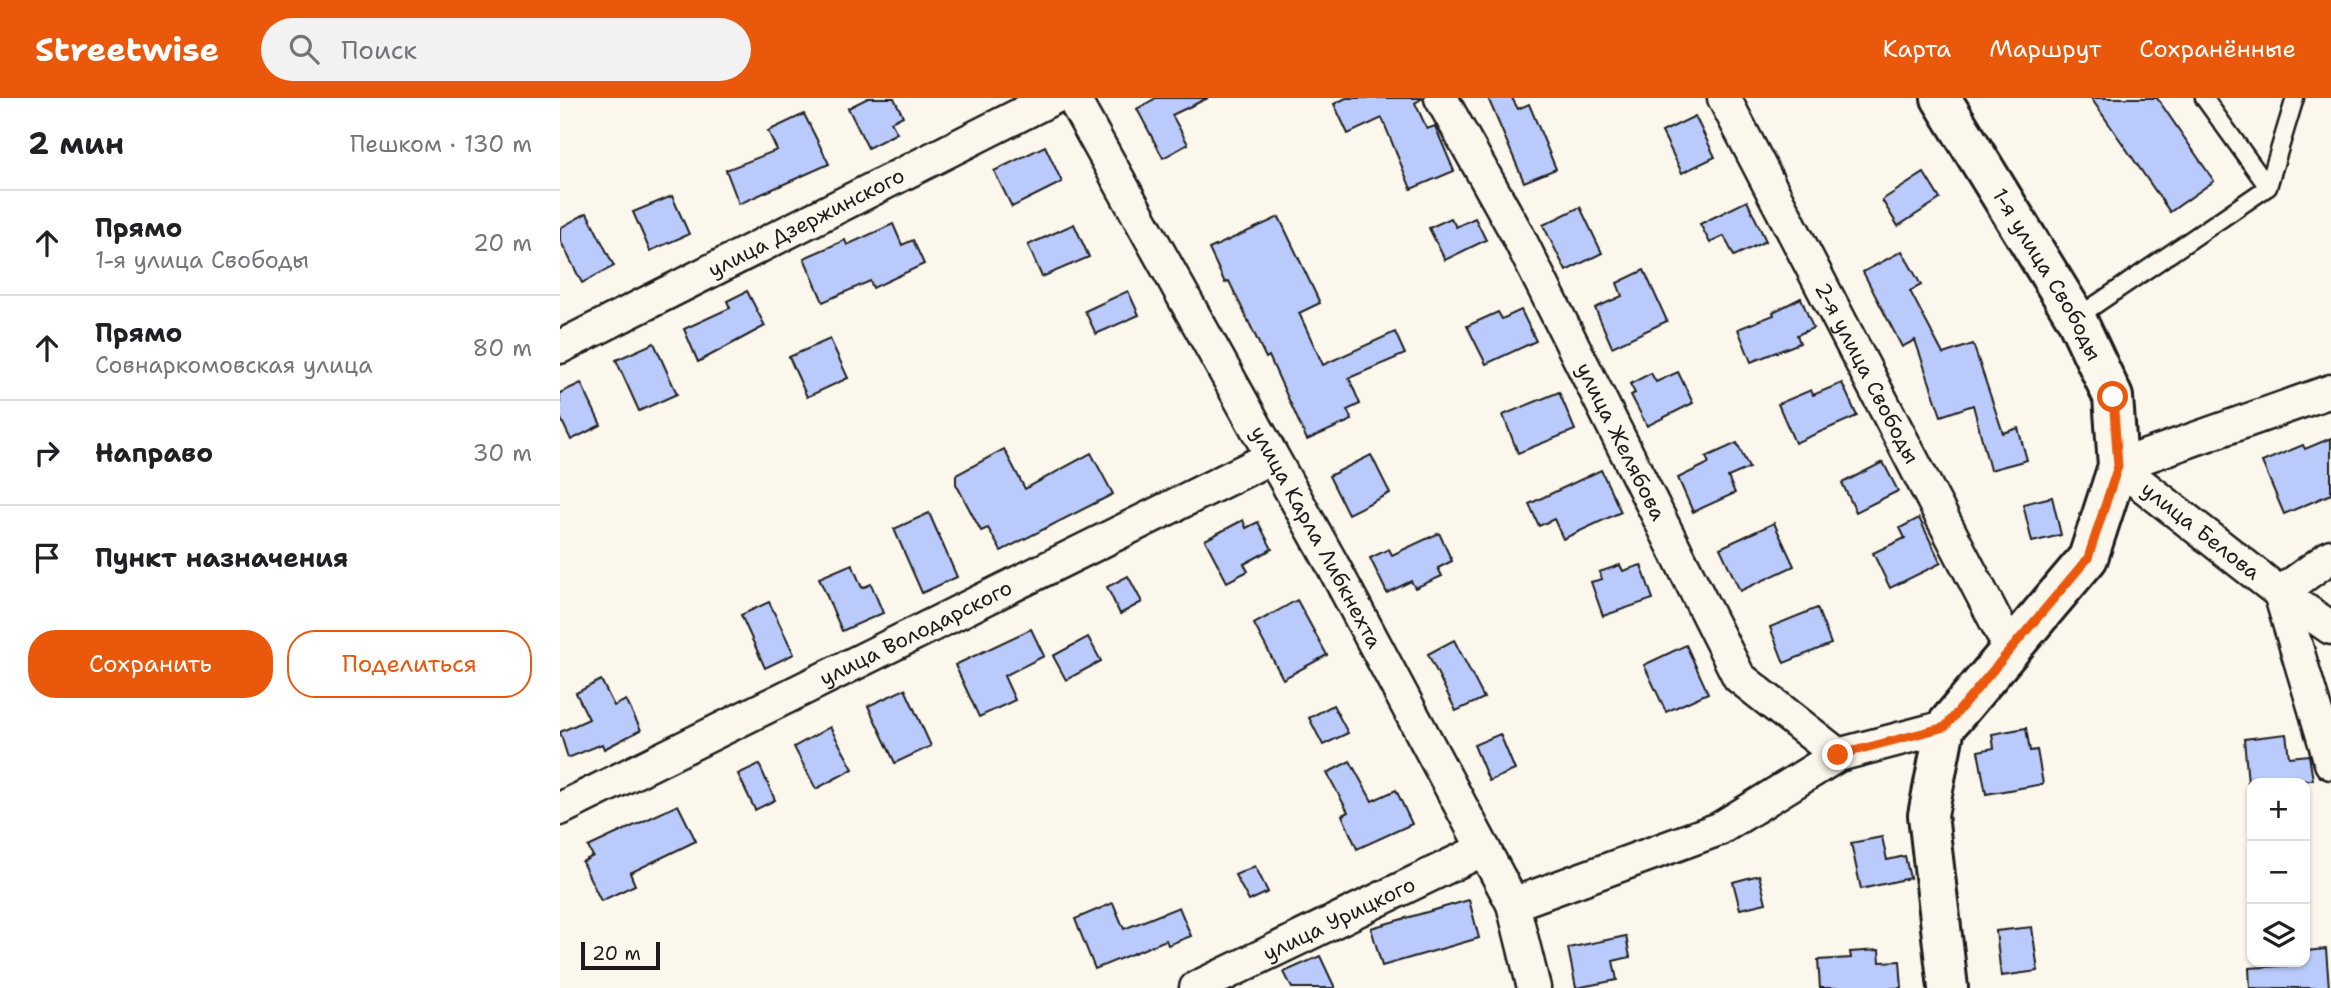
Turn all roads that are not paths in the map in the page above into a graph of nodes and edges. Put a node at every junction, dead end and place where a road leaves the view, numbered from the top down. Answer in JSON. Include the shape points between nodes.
{"nodes":[{"id":1,"x":1053,"y":98,"type":"edge"},
{"id":2,"x":1073,"y":98,"type":"edge"},
{"id":3,"x":1441,"y":98,"type":"edge"},
{"id":4,"x":1724,"y":98,"type":"edge"},
{"id":5,"x":1941,"y":98,"type":"edge"},
{"id":6,"x":2204,"y":98,"type":"edge"},
{"id":7,"x":2295,"y":98,"type":"edge"},
{"id":8,"x":2269,"y":187,"type":"junction"},
{"id":9,"x":2076,"y":318,"type":"junction"},
{"id":10,"x":560,"y":347,"type":"edge"},
{"id":11,"x":2331,"y":391,"type":"edge"},
{"id":12,"x":1272,"y":457,"type":"junction"},
{"id":13,"x":2118,"y":466,"type":"junction"},
{"id":14,"x":2331,"y":556,"type":"edge"},
{"id":15,"x":2280,"y":593,"type":"junction"},
{"id":16,"x":2331,"y":628,"type":"edge"},
{"id":17,"x":2010,"y":648,"type":"junction"},
{"id":18,"x":1945,"y":727,"type":"junction"},
{"id":19,"x":1838,"y":755,"type":"junction"},
{"id":20,"x":2331,"y":763,"type":"edge"},
{"id":21,"x":560,"y":809,"type":"edge"},
{"id":22,"x":1484,"y":849,"type":"junction"},
{"id":23,"x":1513,"y":904,"type":"junction"},
{"id":24,"x":1196,"y":988,"type":"edge"},
{"id":25,"x":1534,"y":988,"type":"edge"},
{"id":26,"x":1948,"y":988,"type":"edge"}],
"edges":[{"from":1,"to":10,"type":"street","name":"улица Дзержинского"},
{"from":2,"to":12,"type":"street","name":"улица Карла Либкнехта"},
{"from":3,"to":19,"type":"street","name":"улица Желябова","via":[[1516,232],[1739,677]]},
{"from":4,"to":17,"type":"street","name":"2-я улица Свободы"},
{"from":5,"to":9,"type":"street","name":"1-я улица Свободы"},
{"from":6,"to":8,"type":"lane"},
{"from":7,"to":8,"type":"lane"},
{"from":8,"to":9,"type":"lane"},
{"from":9,"to":13,"type":"street","name":"1-я улица Свободы","via":[[2113,397]]},
{"from":11,"to":13,"type":"street","name":"улица Белова"},
{"from":12,"to":21,"type":"street","name":"улица Володарского"},
{"from":12,"to":22,"type":"street","name":"улица Карла Либкнехта"},
{"from":13,"to":15,"type":"street","name":"улица Белова"},
{"from":13,"to":17,"type":"street","via":[[2088,558]]},
{"from":14,"to":15,"type":"street"},
{"from":15,"to":16,"type":"street","name":"улица Белова"},
{"from":15,"to":20,"type":"street"},
{"from":17,"to":18,"type":"street"},
{"from":18,"to":19,"type":"street"},
{"from":18,"to":26,"type":"street","via":[[1928,816]]},
{"from":19,"to":23,"type":"street","via":[[1719,829]]},
{"from":22,"to":23,"type":"street","name":"улица Карла Либкнехта"},
{"from":22,"to":24,"type":"street","name":"улица Урицкого"},
{"from":23,"to":25,"type":"street","name":"улица Карла Либкнехта"}]}
